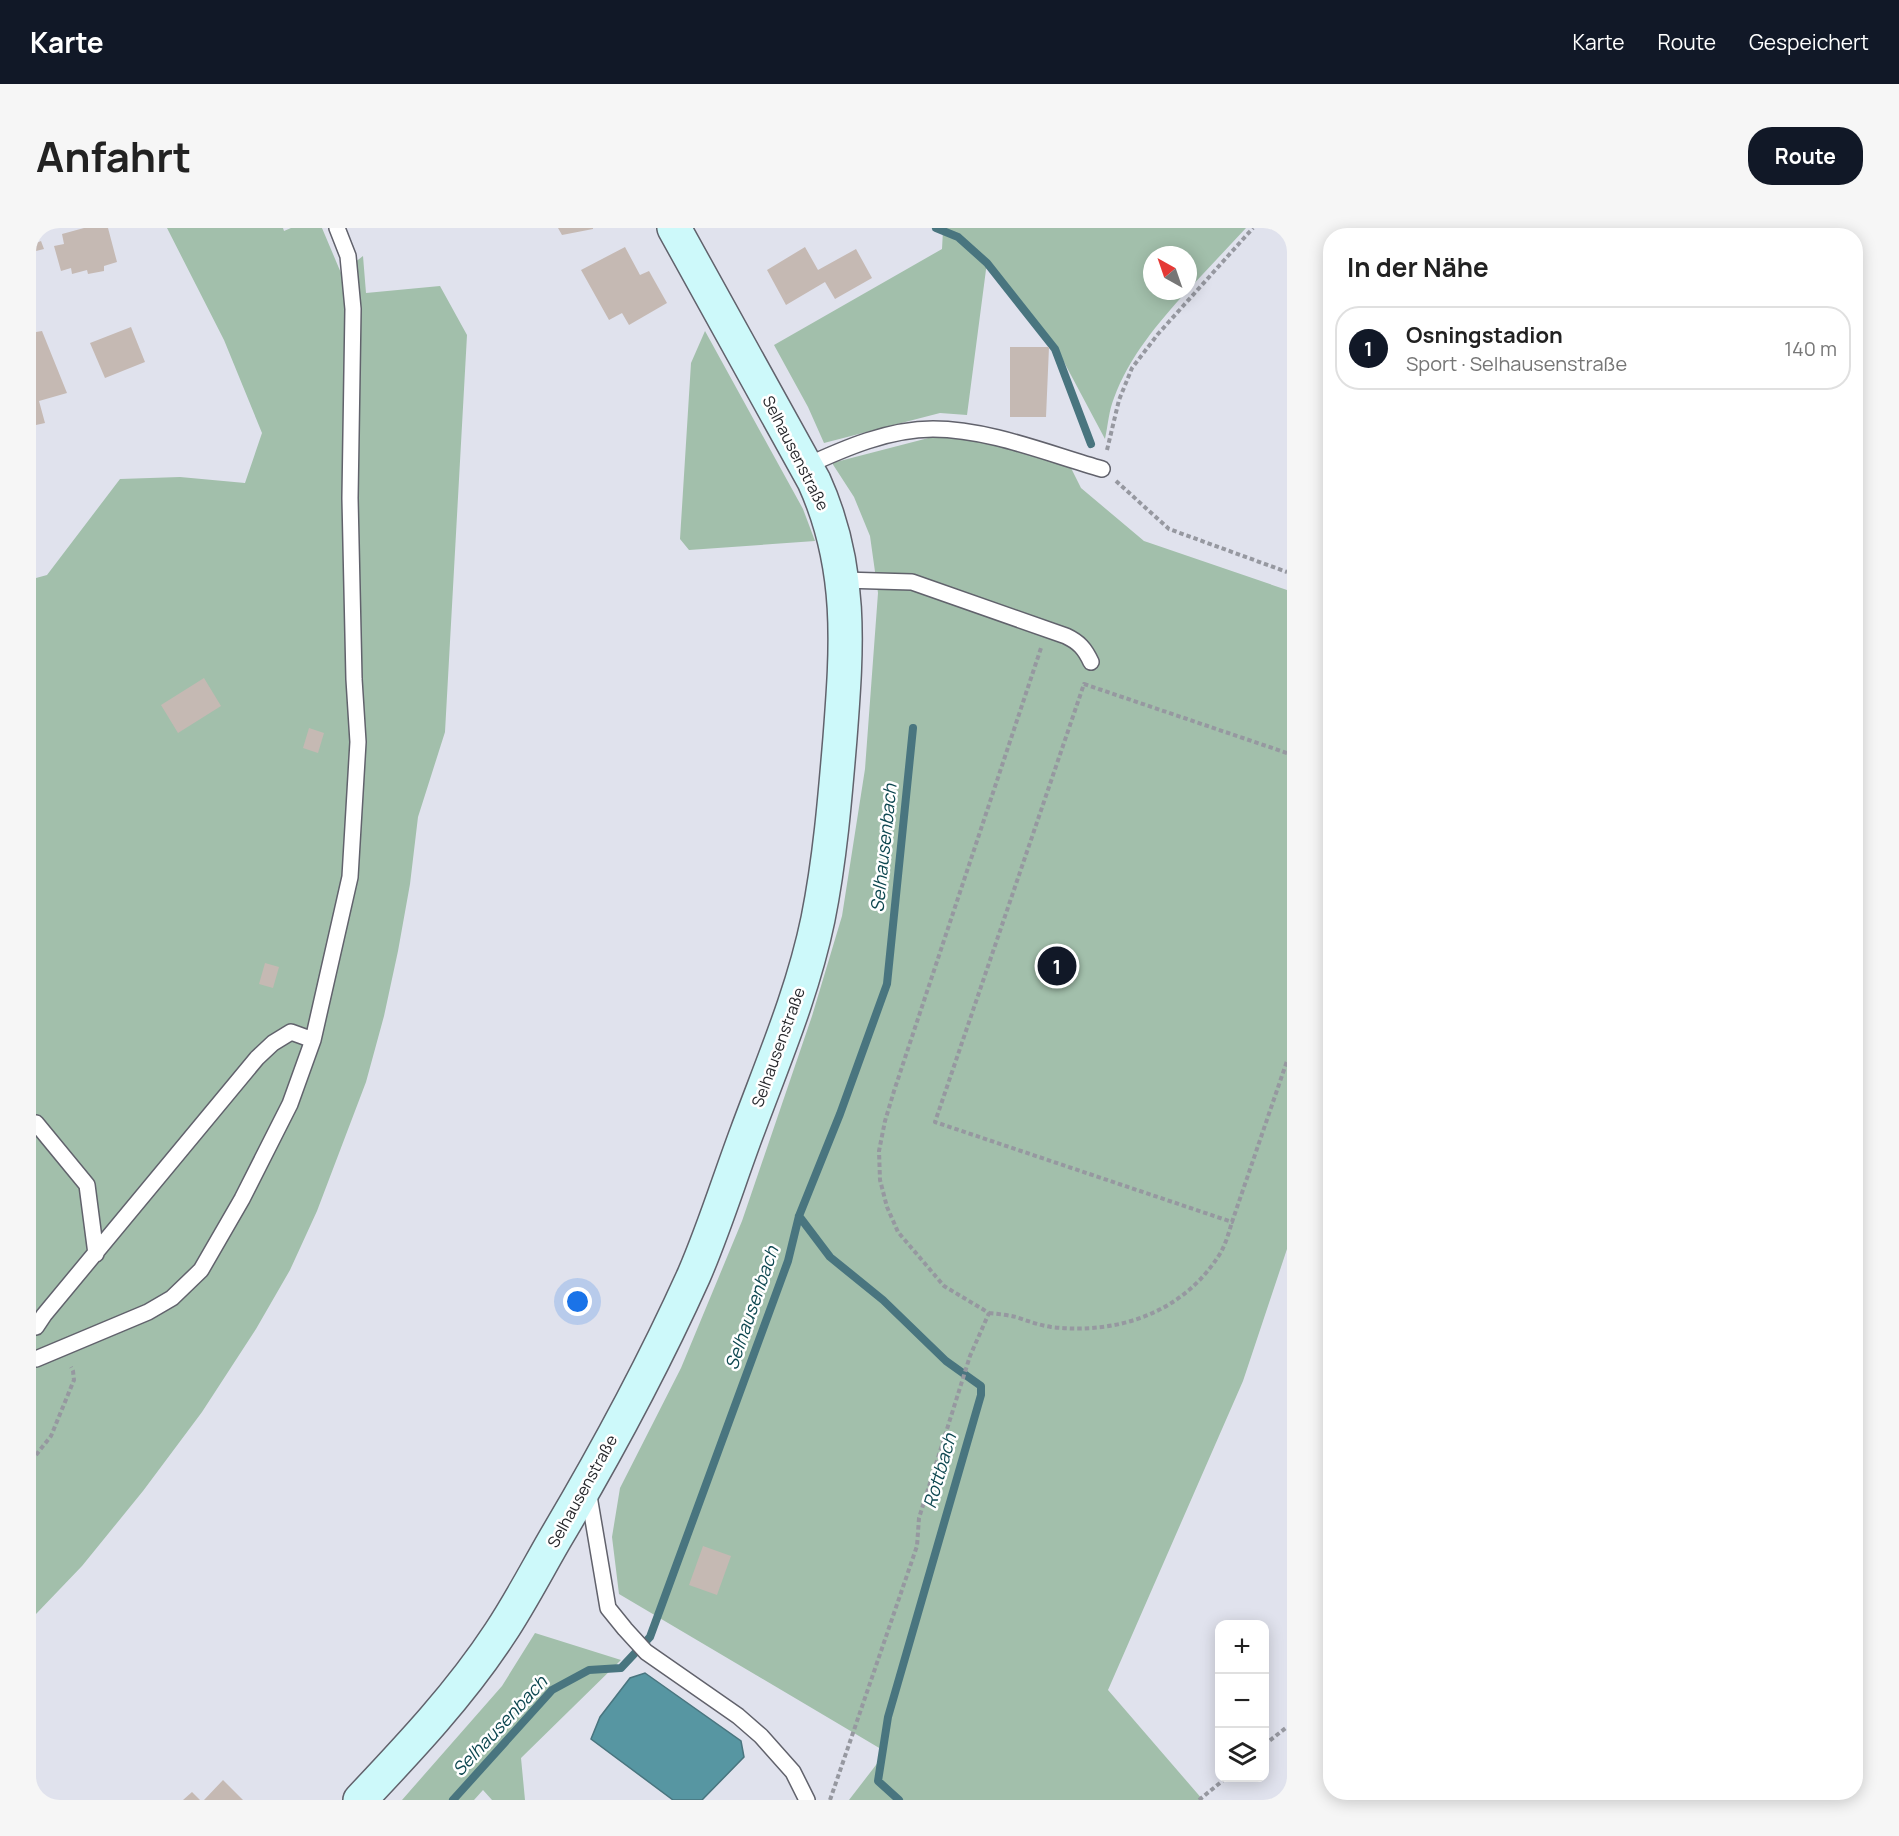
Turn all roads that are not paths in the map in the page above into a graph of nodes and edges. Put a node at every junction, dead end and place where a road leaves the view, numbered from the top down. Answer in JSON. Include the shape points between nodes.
{"nodes":[{"id":1,"x":337,"y":228,"type":"edge"},
{"id":2,"x":674,"y":228,"type":"edge"},
{"id":3,"x":806,"y":466,"type":"junction"},
{"id":4,"x":1102,"y":469,"type":"road end"},
{"id":5,"x":843,"y":580,"type":"junction"},
{"id":6,"x":1091,"y":662,"type":"dead end"},
{"id":7,"x":313,"y":1040,"type":"junction"},
{"id":8,"x":36,"y":1123,"type":"edge"},
{"id":9,"x":96,"y":1254,"type":"junction"},
{"id":10,"x":36,"y":1327,"type":"edge"},
{"id":11,"x":42,"y":1357,"type":"edge"},
{"id":12,"x":587,"y":1485,"type":"junction"},
{"id":13,"x":360,"y":1800,"type":"edge"},
{"id":14,"x":807,"y":1800,"type":"edge"}],
"edges":[{"from":1,"to":7,"type":"lane","via":[[348,256],[353,309],[350,498],[358,742],[350,877]]},
{"from":2,"to":3,"type":"street","name":"Selhausenstraße"},
{"from":3,"to":4,"type":"lane","via":[[868,442],[907,431],[934,429],[979,433]]},
{"from":3,"to":5,"type":"street","name":"Selhausenstraße","via":[[826,509]]},
{"from":5,"to":6,"type":"lane","via":[[912,582],[1077,641]]},
{"from":5,"to":12,"type":"street","name":"Selhausenstraße","via":[[846,635],[836,779],[818,919],[800,991],[695,1271],[655,1360]]},
{"from":7,"to":9,"type":"lane","via":[[291,1032],[257,1058]]},
{"from":7,"to":11,"type":"lane","via":[[290,1104],[201,1270],[187,1286],[148,1311]]},
{"from":8,"to":9,"type":"lane","via":[[87,1185]]},
{"from":9,"to":10,"type":"lane"},
{"from":12,"to":13,"type":"street","name":"Selhausenstraße","via":[[500,1633],[419,1738]]},
{"from":12,"to":14,"type":"lane","via":[[608,1608],[641,1647],[761,1736],[793,1772]]}]}
